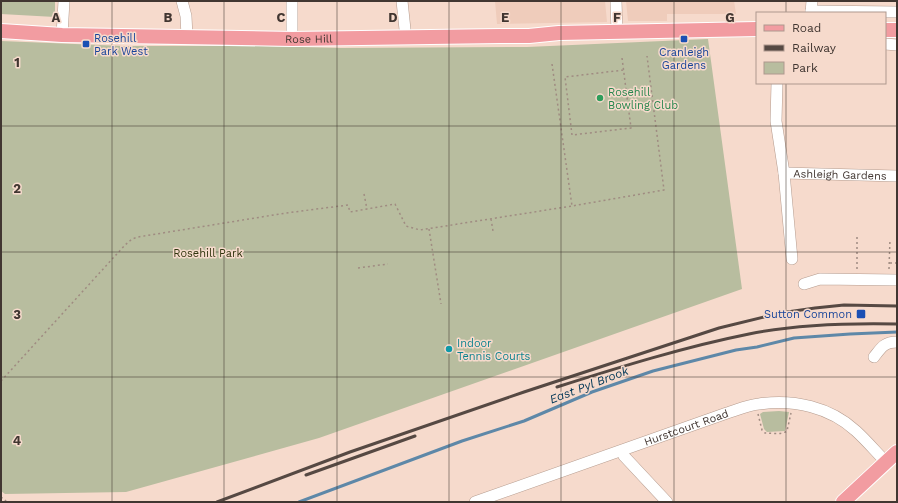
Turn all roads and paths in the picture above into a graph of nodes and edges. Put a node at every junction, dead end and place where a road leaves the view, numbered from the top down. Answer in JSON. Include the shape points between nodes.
{"nodes":[{"id":1,"x":64,"y":1,"type":"edge"},
{"id":2,"x":182,"y":1,"type":"edge"},
{"id":3,"x":292,"y":1,"type":"edge"},
{"id":4,"x":402,"y":1,"type":"edge"},
{"id":5,"x":616,"y":1,"type":"edge"},
{"id":6,"x":811,"y":8,"type":"edge"},
{"id":7,"x":897,"y":12,"type":"edge"},
{"id":8,"x":756,"y":29,"type":"edge"},
{"id":9,"x":886,"y":30,"type":"edge"},
{"id":10,"x":897,"y":30,"type":"edge"},
{"id":11,"x":1,"y":31,"type":"edge"},
{"id":12,"x":617,"y":32,"type":"junction"},
{"id":13,"x":62,"y":35,"type":"junction"},
{"id":14,"x":187,"y":36,"type":"junction"},
{"id":15,"x":406,"y":38,"type":"junction"},
{"id":16,"x":292,"y":39,"type":"junction"},
{"id":17,"x":886,"y":44,"type":"edge"},
{"id":18,"x":897,"y":44,"type":"edge"},
{"id":19,"x":647,"y":56,"type":"dead end"},
{"id":20,"x":622,"y":58,"type":"dead end"},
{"id":21,"x":552,"y":64,"type":"dead end"},
{"id":22,"x":624,"y":70,"type":"junction"},
{"id":23,"x":777,"y":84,"type":"edge"},
{"id":24,"x":784,"y":173,"type":"junction"},
{"id":25,"x":897,"y":176,"type":"edge"},
{"id":26,"x":364,"y":194,"type":"dead end"},
{"id":27,"x":572,"y":206,"type":"junction"},
{"id":28,"x":367,"y":209,"type":"junction"},
{"id":29,"x":491,"y":219,"type":"junction"},
{"id":30,"x":429,"y":228,"type":"junction"},
{"id":31,"x":493,"y":231,"type":"dead end"},
{"id":32,"x":857,"y":236,"type":"dead end"},
{"id":33,"x":890,"y":239,"type":"dead end"},
{"id":34,"x":792,"y":260,"type":"dead end"},
{"id":35,"x":890,"y":262,"type":"junction"},
{"id":36,"x":897,"y":263,"type":"edge"},
{"id":37,"x":388,"y":264,"type":"dead end"},
{"id":38,"x":358,"y":268,"type":"dead end"},
{"id":39,"x":856,"y":279,"type":"junction"},
{"id":40,"x":893,"y":280,"type":"edge"},
{"id":41,"x":804,"y":284,"type":"dead end"},
{"id":42,"x":441,"y":304,"type":"dead end"},
{"id":43,"x":897,"y":342,"type":"edge"},
{"id":44,"x":874,"y":357,"type":"dead end"},
{"id":45,"x":1,"y":381,"type":"edge"},
{"id":46,"x":793,"y":403,"type":"junction"},
{"id":47,"x":753,"y":405,"type":"junction"},
{"id":48,"x":622,"y":451,"type":"junction"},
{"id":49,"x":897,"y":452,"type":"edge"},
{"id":50,"x":886,"y":462,"type":"junction"},
{"id":51,"x":1,"y":497,"type":"edge"},
{"id":52,"x":7,"y":502,"type":"edge"},
{"id":53,"x":475,"y":502,"type":"edge"},
{"id":54,"x":667,"y":502,"type":"edge"},
{"id":55,"x":843,"y":502,"type":"edge"}],
"edges":[{"from":1,"to":13,"type":"street"},
{"from":2,"to":14,"type":"street"},
{"from":3,"to":16,"type":"street"},
{"from":4,"to":15,"type":"street"},
{"from":5,"to":12,"type":"street"},
{"from":6,"to":7,"type":"street"},
{"from":8,"to":12,"type":"main road","name":"Rose Hill"},
{"from":9,"to":10,"type":"main road"},
{"from":11,"to":13,"type":"main road","name":"Rose Hill"},
{"from":12,"to":15,"type":"main road","name":"Rose Hill"},
{"from":13,"to":14,"type":"main road","name":"Rose Hill"},
{"from":14,"to":16,"type":"main road","name":"Rose Hill"},
{"from":15,"to":16,"type":"main road","name":"Rose Hill"},
{"from":17,"to":18,"type":"street"},
{"from":19,"to":27,"type":"path","via":[[664,190]]},
{"from":20,"to":22,"type":"path"},
{"from":21,"to":27,"type":"path"},
{"from":22,"to":22,"type":"path","via":[[565,77],[572,135],[631,128]]},
{"from":23,"to":24,"type":"street","via":[[776,121]]},
{"from":24,"to":25,"type":"street","name":"Ashleigh Gardens"},
{"from":24,"to":34,"type":"street"},
{"from":26,"to":28,"type":"path"},
{"from":27,"to":29,"type":"path"},
{"from":28,"to":30,"type":"path","via":[[395,204],[406,226],[420,230]]},
{"from":28,"to":45,"type":"path","via":[[350,212],[348,205],[132,239]]},
{"from":29,"to":30,"type":"path"},
{"from":29,"to":31,"type":"path"},
{"from":30,"to":42,"type":"path"},
{"from":32,"to":39,"type":"path"},
{"from":33,"to":35,"type":"path"},
{"from":35,"to":36,"type":"path"},
{"from":35,"to":40,"type":"path"},
{"from":37,"to":38,"type":"path"},
{"from":39,"to":40,"type":"street"},
{"from":39,"to":41,"type":"street","via":[[820,279]]},
{"from":43,"to":44,"type":"street","via":[[883,346]]},
{"from":46,"to":47,"type":"street","name":"Hurstcourt Road"},
{"from":46,"to":47,"type":"path","via":[[785,433],[765,433]]},
{"from":46,"to":50,"type":"street","name":"Hurstcourt Road","via":[[824,411],[845,422]]},
{"from":47,"to":48,"type":"street","name":"Hurstcourt Road"},
{"from":48,"to":53,"type":"street","name":"Hurstcourt Road"},
{"from":48,"to":54,"type":"street"},
{"from":49,"to":50,"type":"main road"},
{"from":50,"to":55,"type":"main road"},
{"from":51,"to":52,"type":"path"}]}
